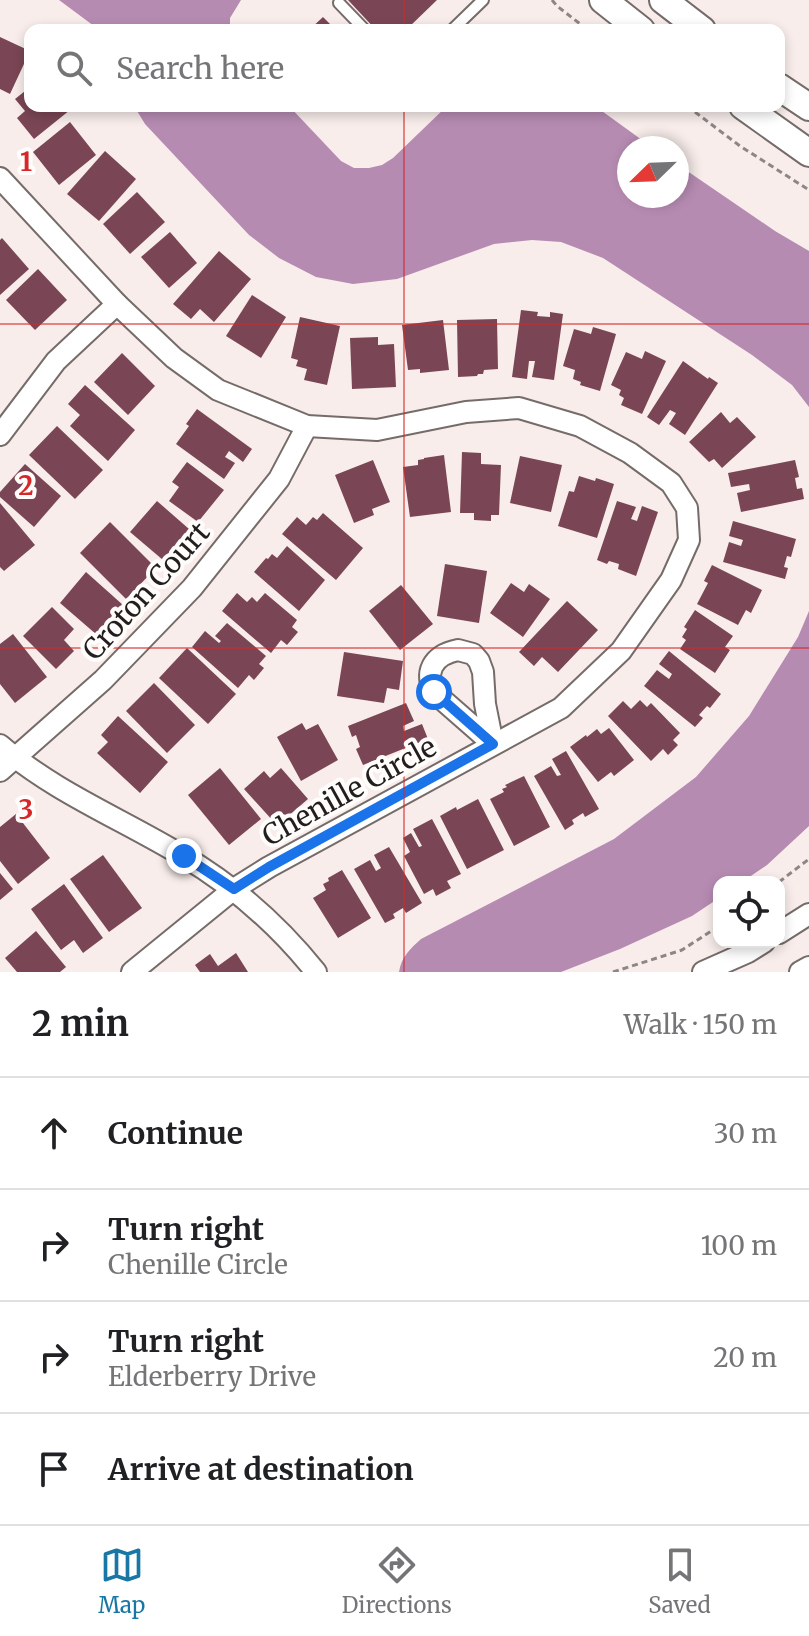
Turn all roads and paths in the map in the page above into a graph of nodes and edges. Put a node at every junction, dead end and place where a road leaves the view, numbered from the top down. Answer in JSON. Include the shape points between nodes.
{"nodes":[{"id":1,"x":483,"y":0,"type":"edge"},
{"id":2,"x":552,"y":0,"type":"edge"},
{"id":3,"x":603,"y":0,"type":"edge"},
{"id":4,"x":663,"y":0,"type":"edge"},
{"id":5,"x":339,"y":3,"type":"dead end"},
{"id":6,"x":359,"y":24,"type":"edge"},
{"id":7,"x":458,"y":24,"type":"edge"},
{"id":8,"x":580,"y":24,"type":"edge"},
{"id":9,"x":633,"y":24,"type":"edge"},
{"id":10,"x":694,"y":24,"type":"edge"},
{"id":11,"x":785,"y":91,"type":"edge"},
{"id":12,"x":809,"y":107,"type":"edge"},
{"id":13,"x":695,"y":112,"type":"edge"},
{"id":14,"x":751,"y":112,"type":"edge"},
{"id":15,"x":809,"y":153,"type":"edge"},
{"id":16,"x":0,"y":178,"type":"edge"},
{"id":17,"x":809,"y":190,"type":"edge"},
{"id":18,"x":117,"y":304,"type":"junction"},
{"id":19,"x":307,"y":426,"type":"junction"},
{"id":20,"x":0,"y":435,"type":"edge"},
{"id":21,"x":5,"y":758,"type":"edge"},
{"id":22,"x":809,"y":859,"type":"edge"},
{"id":23,"x":785,"y":877,"type":"edge"},
{"id":24,"x":234,"y":889,"type":"junction"},
{"id":25,"x":809,"y":914,"type":"edge"},
{"id":26,"x":785,"y":929,"type":"edge"},
{"id":27,"x":713,"y":930,"type":"edge"},
{"id":28,"x":754,"y":948,"type":"edge"},
{"id":29,"x":809,"y":967,"type":"edge"},
{"id":30,"x":132,"y":972,"type":"edge"},
{"id":31,"x":316,"y":972,"type":"edge"},
{"id":32,"x":613,"y":972,"type":"edge"},
{"id":33,"x":703,"y":972,"type":"edge"},
{"id":34,"x":800,"y":972,"type":"edge"}],
"edges":[{"from":1,"to":7,"type":"lane"},
{"from":2,"to":8,"type":"path"},
{"from":3,"to":9,"type":"street"},
{"from":4,"to":10,"type":"street"},
{"from":5,"to":6,"type":"lane"},
{"from":11,"to":12,"type":"street"},
{"from":13,"to":17,"type":"path"},
{"from":14,"to":15,"type":"street"},
{"from":16,"to":18,"type":"street","name":"Chenille Circle"},
{"from":18,"to":19,"type":"street","name":"Chenille Circle","via":[[174,358],[218,390]]},
{"from":18,"to":20,"type":"street","via":[[56,361]]},
{"from":19,"to":21,"type":"street","name":"Croton Court","via":[[279,479],[192,588],[103,680]]},
{"from":19,"to":24,"type":"street","name":"Chenille Circle","via":[[377,430],[466,412],[519,408],[580,426],[671,483],[687,508],[689,540],[671,580],[621,651],[561,708]]},
{"from":21,"to":24,"type":"street"},
{"from":22,"to":23,"type":"path"},
{"from":24,"to":30,"type":"street","name":"Chenille Circle"},
{"from":24,"to":31,"type":"street"},
{"from":25,"to":26,"type":"street"},
{"from":27,"to":32,"type":"path","via":[[682,950]]},
{"from":28,"to":33,"type":"street"},
{"from":29,"to":34,"type":"street"}]}
